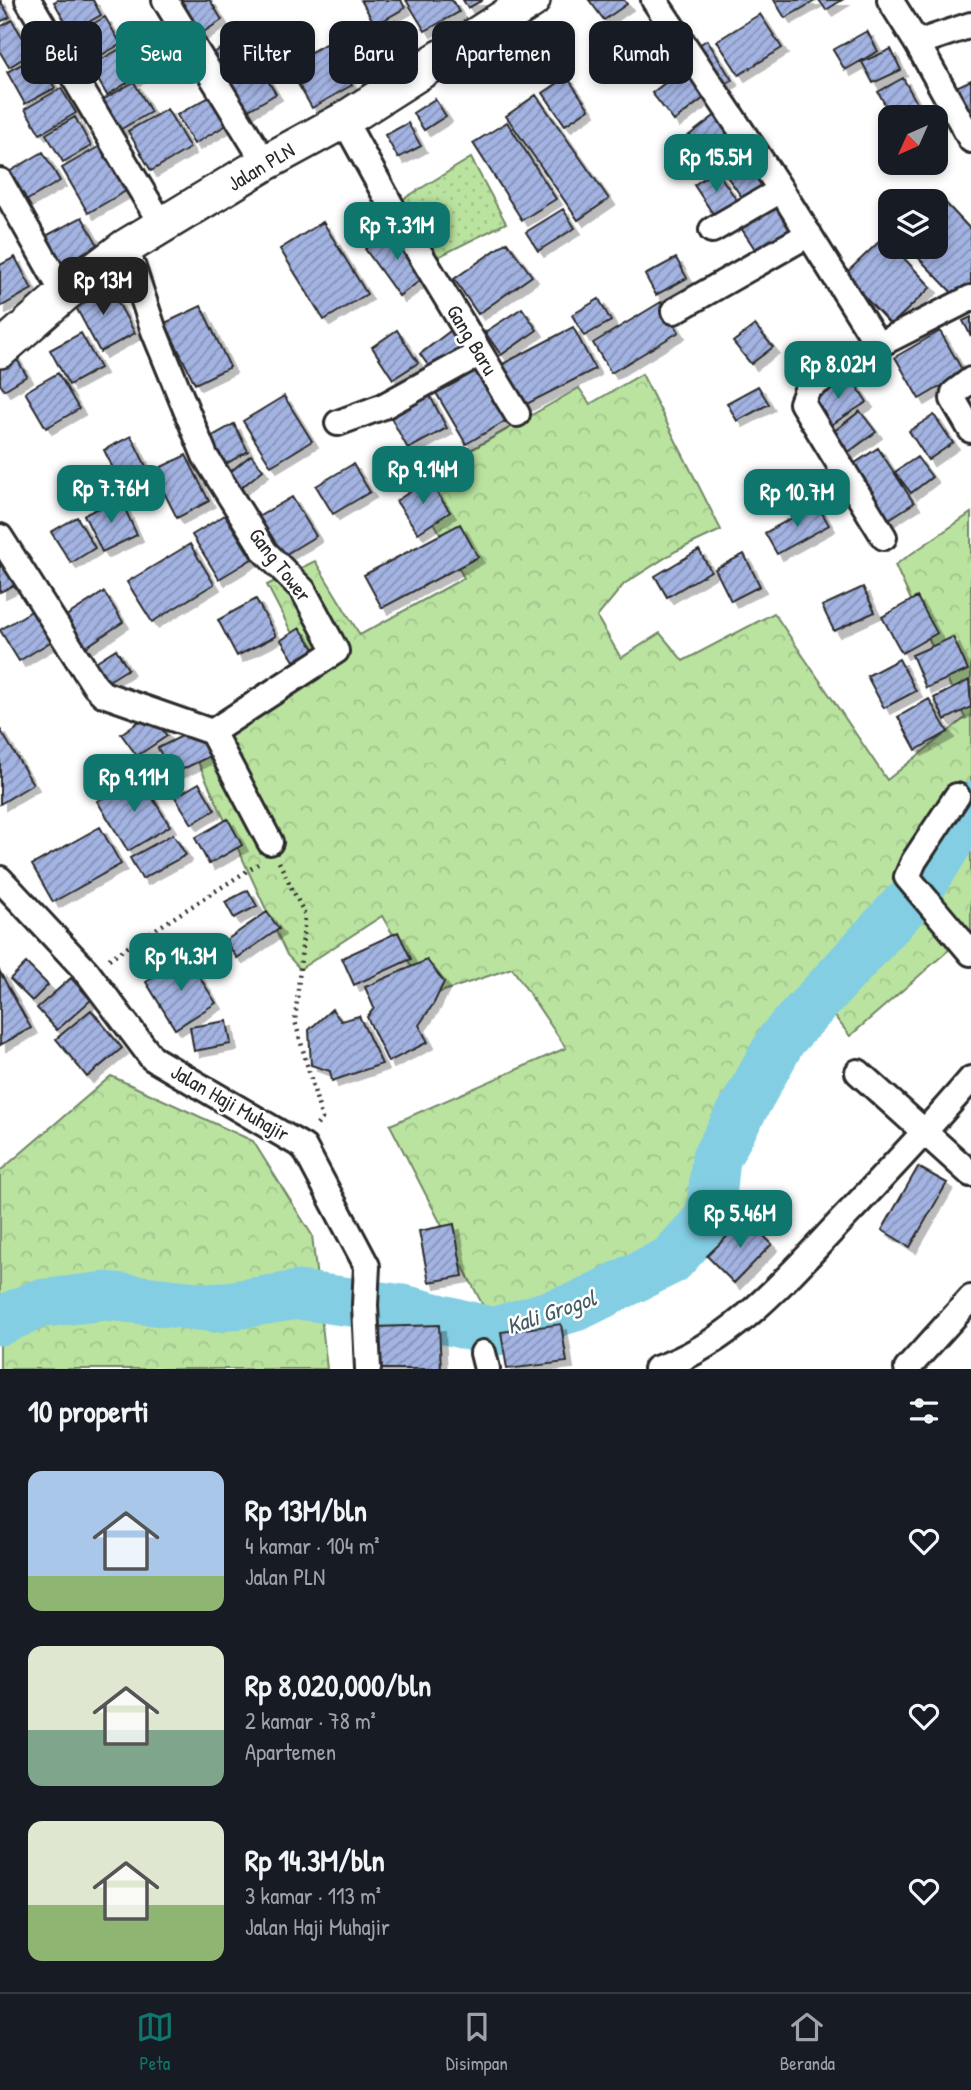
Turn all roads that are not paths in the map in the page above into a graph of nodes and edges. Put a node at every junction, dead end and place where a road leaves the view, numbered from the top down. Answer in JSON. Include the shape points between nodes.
{"nodes":[{"id":1,"x":28,"y":0,"type":"edge"},
{"id":2,"x":165,"y":0,"type":"edge"},
{"id":3,"x":533,"y":0,"type":"edge"},
{"id":4,"x":654,"y":0,"type":"edge"},
{"id":5,"x":890,"y":0,"type":"edge"},
{"id":6,"x":971,"y":25,"type":"edge"},
{"id":7,"x":918,"y":43,"type":"junction"},
{"id":8,"x":344,"y":120,"type":"junction"},
{"id":9,"x":971,"y":140,"type":"edge"},
{"id":10,"x":265,"y":163,"type":"junction"},
{"id":11,"x":0,"y":181,"type":"edge"},
{"id":12,"x":781,"y":190,"type":"junction"},
{"id":13,"x":162,"y":225,"type":"junction"},
{"id":14,"x":712,"y":230,"type":"dead end"},
{"id":15,"x":809,"y":234,"type":"junction"},
{"id":16,"x":126,"y":247,"type":"junction"},
{"id":17,"x":64,"y":294,"type":"junction"},
{"id":18,"x":971,"y":299,"type":"edge"},
{"id":19,"x":674,"y":311,"type":"dead end"},
{"id":20,"x":878,"y":345,"type":"junction"},
{"id":21,"x":0,"y":350,"type":"edge"},
{"id":22,"x":480,"y":353,"type":"junction"},
{"id":23,"x":971,"y":380,"type":"edge"},
{"id":24,"x":517,"y":414,"type":"dead end"},
{"id":25,"x":338,"y":423,"type":"dead end"},
{"id":26,"x":971,"y":430,"type":"edge"},
{"id":27,"x":0,"y":537,"type":"edge"},
{"id":28,"x":884,"y":537,"type":"dead end"},
{"id":29,"x":212,"y":732,"type":"junction"},
{"id":30,"x":957,"y":796,"type":"dead end"},
{"id":31,"x":270,"y":842,"type":"road end"},
{"id":32,"x":0,"y":879,"type":"edge"},
{"id":33,"x":971,"y":953,"type":"edge"},
{"id":34,"x":858,"y":1072,"type":"dead end"},
{"id":35,"x":971,"y":1079,"type":"edge"},
{"id":36,"x":926,"y":1132,"type":"junction"},
{"id":37,"x":971,"y":1174,"type":"edge"},
{"id":38,"x":971,"y":1298,"type":"edge"},
{"id":39,"x":368,"y":1369,"type":"edge"},
{"id":40,"x":656,"y":1369,"type":"edge"},
{"id":41,"x":907,"y":1369,"type":"edge"}],
"edges":[{"from":1,"to":13,"type":"street"},
{"from":2,"to":10,"type":"street"},
{"from":3,"to":8,"type":"street","name":"Jalan PLN"},
{"from":4,"to":12,"type":"street"},
{"from":5,"to":7,"type":"street"},
{"from":6,"to":7,"type":"street"},
{"from":7,"to":9,"type":"street"},
{"from":8,"to":10,"type":"street","name":"Jalan PLN"},
{"from":8,"to":22,"type":"street","name":"Gang Baru"},
{"from":10,"to":13,"type":"street","name":"Jalan PLN"},
{"from":11,"to":17,"type":"street"},
{"from":12,"to":14,"type":"street"},
{"from":12,"to":15,"type":"street"},
{"from":13,"to":16,"type":"street","name":"Jalan PLN"},
{"from":15,"to":19,"type":"street"},
{"from":15,"to":20,"type":"street"},
{"from":16,"to":17,"type":"street","name":"Jalan PLN"},
{"from":16,"to":29,"type":"street","name":"Gang Tower","via":[[154,331],[205,456],[265,552],[303,590],[335,651]]},
{"from":17,"to":21,"type":"street","name":"Jalan PLN"},
{"from":18,"to":20,"type":"street"},
{"from":20,"to":28,"type":"street","via":[[808,388],[802,403]]},
{"from":22,"to":24,"type":"street","name":"Gang Baru"},
{"from":22,"to":25,"type":"street","via":[[384,406]]},
{"from":23,"to":26,"type":"street","via":[[953,399]]},
{"from":27,"to":29,"type":"street","via":[[94,686],[103,694]]},
{"from":29,"to":31,"type":"street"},
{"from":30,"to":33,"type":"street","via":[[907,877]]},
{"from":32,"to":39,"type":"street","name":"Jalan Haji Muhajir","via":[[87,972],[152,1058],[304,1147],[367,1265]]},
{"from":34,"to":36,"type":"street"},
{"from":35,"to":36,"type":"street"},
{"from":36,"to":37,"type":"street"},
{"from":36,"to":40,"type":"street","via":[[775,1290],[706,1348]]},
{"from":38,"to":41,"type":"street"}]}
